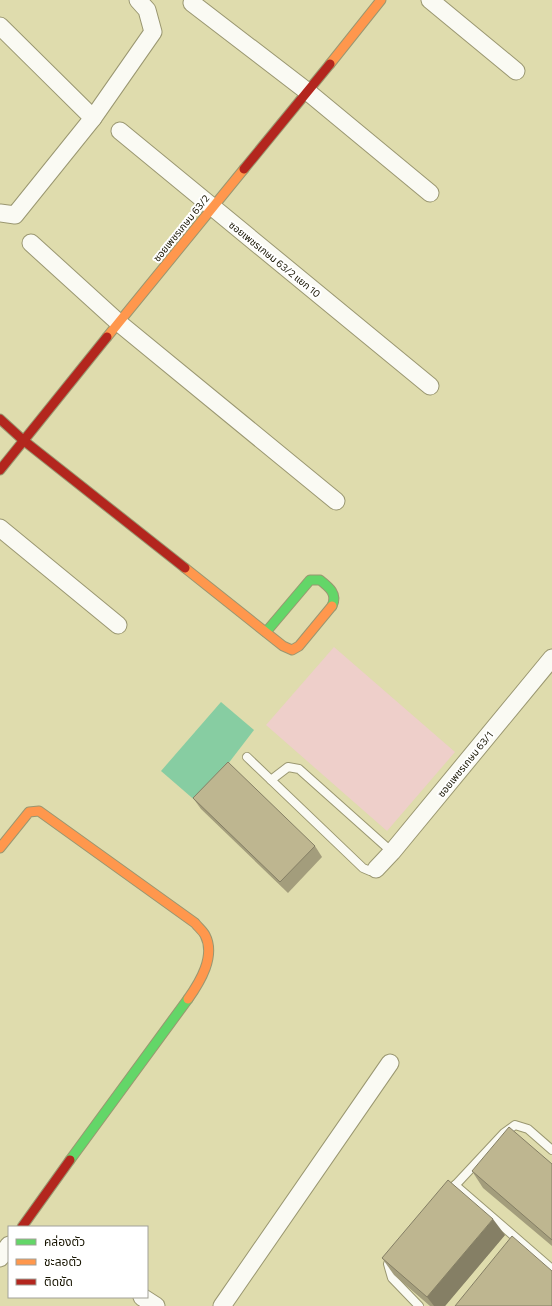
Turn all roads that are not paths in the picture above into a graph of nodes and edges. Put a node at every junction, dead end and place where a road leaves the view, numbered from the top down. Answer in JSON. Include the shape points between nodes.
{"nodes":[{"id":1,"x":138,"y":0,"type":"edge"},
{"id":2,"x":381,"y":0,"type":"edge"},
{"id":3,"x":430,"y":0,"type":"edge"},
{"id":4,"x":192,"y":3,"type":"dead end"},
{"id":5,"x":0,"y":26,"type":"edge"},
{"id":6,"x":516,"y":71,"type":"dead end"},
{"id":7,"x":308,"y":92,"type":"junction"},
{"id":8,"x":93,"y":118,"type":"junction"},
{"id":9,"x":120,"y":131,"type":"dead end"},
{"id":10,"x":430,"y":193,"type":"dead end"},
{"id":11,"x":212,"y":207,"type":"junction"},
{"id":12,"x":0,"y":213,"type":"edge"},
{"id":13,"x":31,"y":243,"type":"dead end"},
{"id":14,"x":119,"y":323,"type":"junction"},
{"id":15,"x":430,"y":386,"type":"dead end"},
{"id":16,"x":0,"y":419,"type":"edge"},
{"id":17,"x":23,"y":440,"type":"junction"},
{"id":18,"x":0,"y":470,"type":"edge"},
{"id":19,"x":336,"y":501,"type":"dead end"},
{"id":20,"x":0,"y":528,"type":"edge"},
{"id":21,"x":118,"y":625,"type":"dead end"},
{"id":22,"x":266,"y":632,"type":"junction"},
{"id":23,"x":552,"y":658,"type":"edge"},
{"id":24,"x":247,"y":757,"type":"dead end"},
{"id":25,"x":272,"y":780,"type":"junction"},
{"id":26,"x":0,"y":848,"type":"edge"},
{"id":27,"x":392,"y":852,"type":"junction"},
{"id":28,"x":376,"y":869,"type":"joint"},
{"id":29,"x":390,"y":1063,"type":"dead end"},
{"id":30,"x":552,"y":1150,"type":"edge"},
{"id":31,"x":455,"y":1185,"type":"junction"},
{"id":32,"x":440,"y":1202,"type":"edge"},
{"id":33,"x":30,"y":1224,"type":"edge"},
{"id":34,"x":8,"y":1247,"type":"edge"},
{"id":35,"x":394,"y":1251,"type":"edge"},
{"id":36,"x":0,"y":1258,"type":"edge"},
{"id":37,"x":552,"y":1268,"type":"edge"},
{"id":38,"x":144,"y":1298,"type":"edge"},
{"id":39,"x":156,"y":1306,"type":"edge"},
{"id":40,"x":222,"y":1306,"type":"edge"},
{"id":41,"x":419,"y":1306,"type":"edge"}],
"edges":[{"from":1,"to":8,"type":"street","via":[[147,10],[153,32]]},
{"from":2,"to":7,"type":"street","name":"ซอยเพชรเกษม 63/2"},
{"from":3,"to":6,"type":"street"},
{"from":4,"to":7,"type":"street"},
{"from":5,"to":8,"type":"street"},
{"from":7,"to":10,"type":"street"},
{"from":7,"to":11,"type":"street","name":"ซอยเพชรเกษม 63/2"},
{"from":8,"to":12,"type":"street","via":[[15,215]]},
{"from":9,"to":11,"type":"street","name":"ซอยเพชรเกษม 63/2 แยก 10"},
{"from":11,"to":14,"type":"street","name":"ซอยเพชรเกษม 63/2"},
{"from":11,"to":15,"type":"street","name":"ซอยเพชรเกษม 63/2 แยก 10"},
{"from":13,"to":14,"type":"street"},
{"from":14,"to":17,"type":"street","name":"ซอยเพชรเกษม 63/2"},
{"from":14,"to":19,"type":"street"},
{"from":16,"to":17,"type":"street"},
{"from":17,"to":18,"type":"street","name":"ซอยเพชรเกษม 63/2"},
{"from":17,"to":22,"type":"street"},
{"from":20,"to":21,"type":"street"},
{"from":22,"to":22,"type":"street","via":[[310,580],[320,580],[333,591],[333,604],[299,646],[292,650]]},
{"from":23,"to":27,"type":"street","name":"ซอยเพชรเกษม 63/1"},
{"from":24,"to":25,"type":"lane"},
{"from":25,"to":27,"type":"lane","via":[[288,766],[299,769]]},
{"from":25,"to":28,"type":"lane","via":[[363,868],[370,871]]},
{"from":26,"to":33,"type":"street","via":[[29,812],[39,811],[195,923],[206,936],[209,952],[204,972],[193,992]]},
{"from":27,"to":28,"type":"street","name":"ซอยเพชรเกษม 63/1"},
{"from":29,"to":40,"type":"street"},
{"from":30,"to":31,"type":"lane","via":[[528,1128],[515,1126],[504,1133]]},
{"from":31,"to":32,"type":"lane"},
{"from":31,"to":37,"type":"lane","via":[[519,1245]]},
{"from":34,"to":36,"type":"street"},
{"from":35,"to":41,"type":"lane","via":[[388,1264],[392,1278]]},
{"from":38,"to":39,"type":"street"}]}
